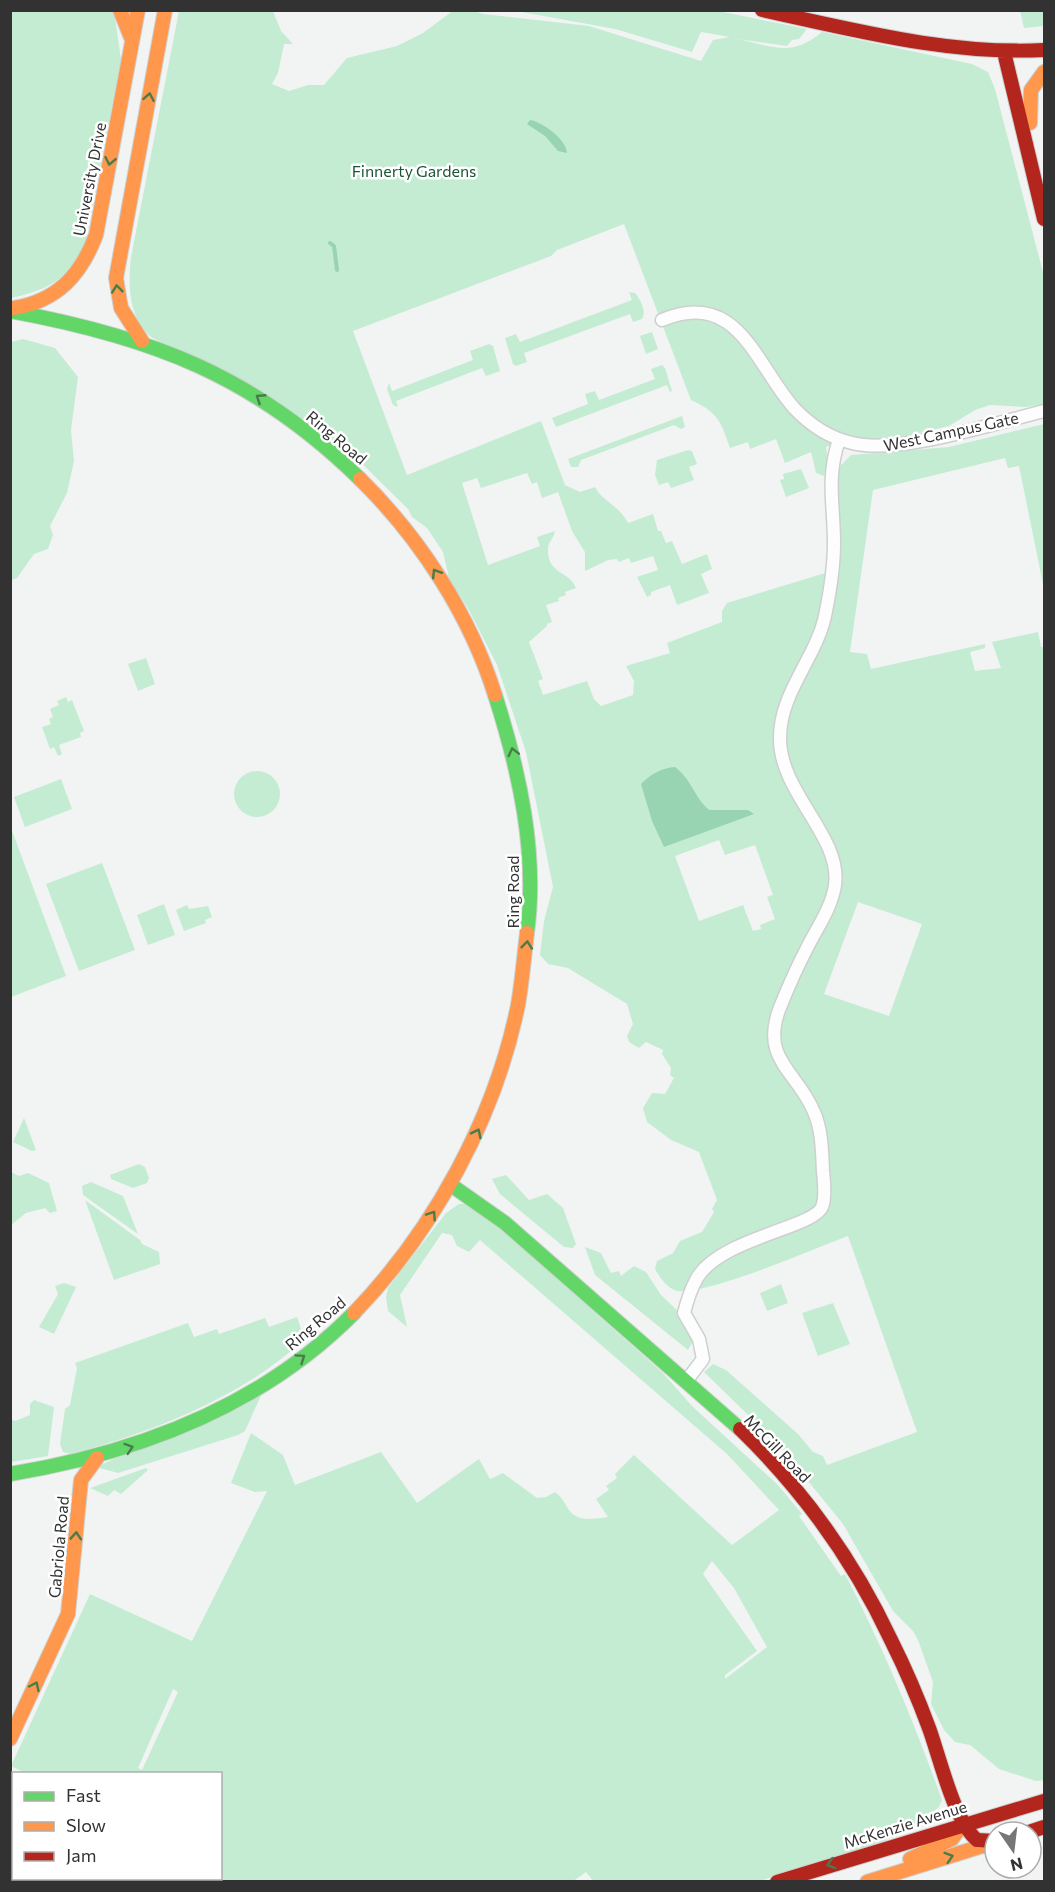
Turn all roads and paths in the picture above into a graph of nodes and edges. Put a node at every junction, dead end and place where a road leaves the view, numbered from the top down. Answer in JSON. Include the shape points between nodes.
{"nodes":[{"id":1,"x":120,"y":10,"type":"edge"},
{"id":2,"x":138,"y":10,"type":"edge"},
{"id":3,"x":762,"y":10,"type":"edge"},
{"id":4,"x":165,"y":12,"type":"edge"},
{"id":5,"x":132,"y":42,"type":"junction"},
{"id":6,"x":1044,"y":50,"type":"edge"},
{"id":7,"x":1004,"y":52,"type":"junction"},
{"id":8,"x":1044,"y":72,"type":"edge"},
{"id":9,"x":1026,"y":142,"type":"junction"},
{"id":10,"x":1044,"y":219,"type":"edge"},
{"id":11,"x":10,"y":309,"type":"edge"},
{"id":12,"x":662,"y":320,"type":"dead end"},
{"id":13,"x":142,"y":341,"type":"junction"},
{"id":14,"x":1044,"y":411,"type":"edge"},
{"id":15,"x":839,"y":440,"type":"junction"},
{"id":16,"x":451,"y":1185,"type":"junction"},
{"id":17,"x":687,"y":1380,"type":"junction"},
{"id":18,"x":97,"y":1458,"type":"junction"},
{"id":19,"x":10,"y":1474,"type":"edge"},
{"id":20,"x":10,"y":1739,"type":"edge"},
{"id":21,"x":1044,"y":1801,"type":"edge"},
{"id":22,"x":962,"y":1824,"type":"junction"},
{"id":23,"x":983,"y":1841,"type":"edge"},
{"id":24,"x":983,"y":1846,"type":"edge"},
{"id":25,"x":883,"y":1877,"type":"junction"},
{"id":26,"x":777,"y":1881,"type":"edge"},
{"id":27,"x":867,"y":1881,"type":"edge"}],
"edges":[{"from":1,"to":5,"type":"street"},
{"from":2,"to":5,"type":"street","name":"University Drive"},
{"from":3,"to":7,"type":"street","via":[[931,43]]},
{"from":13,"to":4,"type":"street","one_way":true,"via":[[121,308],[116,278]]},
{"from":5,"to":11,"type":"street","name":"University Drive","one_way":true,"via":[[96,235],[88,259],[58,293],[38,303]]},
{"from":6,"to":7,"type":"street"},
{"from":7,"to":9,"type":"street"},
{"from":8,"to":9,"type":"street","via":[[1030,90]]},
{"from":9,"to":10,"type":"street"},
{"from":11,"to":13,"type":"street","name":"Ring Road"},
{"from":12,"to":15,"type":"street","name":"West Campus Gate","via":[[700,313],[729,324],[749,343],[793,407],[814,426]]},
{"from":16,"to":13,"type":"street","name":"Ring Road","one_way":true,"via":[[495,1093],[513,1033],[528,939],[530,884],[525,814],[513,749],[489,675],[425,555],[387,507],[341,459],[250,392],[192,361]]},
{"from":14,"to":15,"type":"street","name":"West Campus Gate","via":[[894,446]]},
{"from":15,"to":17,"type":"street","via":[[830,485],[834,543],[825,618],[780,722],[787,776],[832,858],[835,885],[778,1010],[772,1041],[819,1126],[822,1207],[812,1218],[745,1241],[698,1277],[684,1313],[699,1339],[703,1359]]},
{"from":16,"to":17,"type":"street","name":"McGill Road","via":[[494,1213]]},
{"from":18,"to":16,"type":"street","name":"Ring Road","one_way":true,"via":[[185,1426],[255,1388],[316,1348],[367,1301]]},
{"from":17,"to":22,"type":"street","name":"McGill Road","via":[[779,1468],[847,1557],[903,1663]]},
{"from":18,"to":19,"type":"street","name":"Ring Road"},
{"from":20,"to":18,"type":"street","name":"Gabriola Road","one_way":true,"via":[[68,1614],[81,1480]]},
{"from":21,"to":22,"type":"street","name":"McKenzie Avenue"},
{"from":22,"to":23,"type":"street","via":[[977,1840]]},
{"from":22,"to":25,"type":"street","via":[[952,1839],[902,1863]]},
{"from":22,"to":26,"type":"street","name":"McKenzie Avenue","one_way":true},
{"from":25,"to":24,"type":"street","one_way":true},
{"from":25,"to":27,"type":"street"}]}
